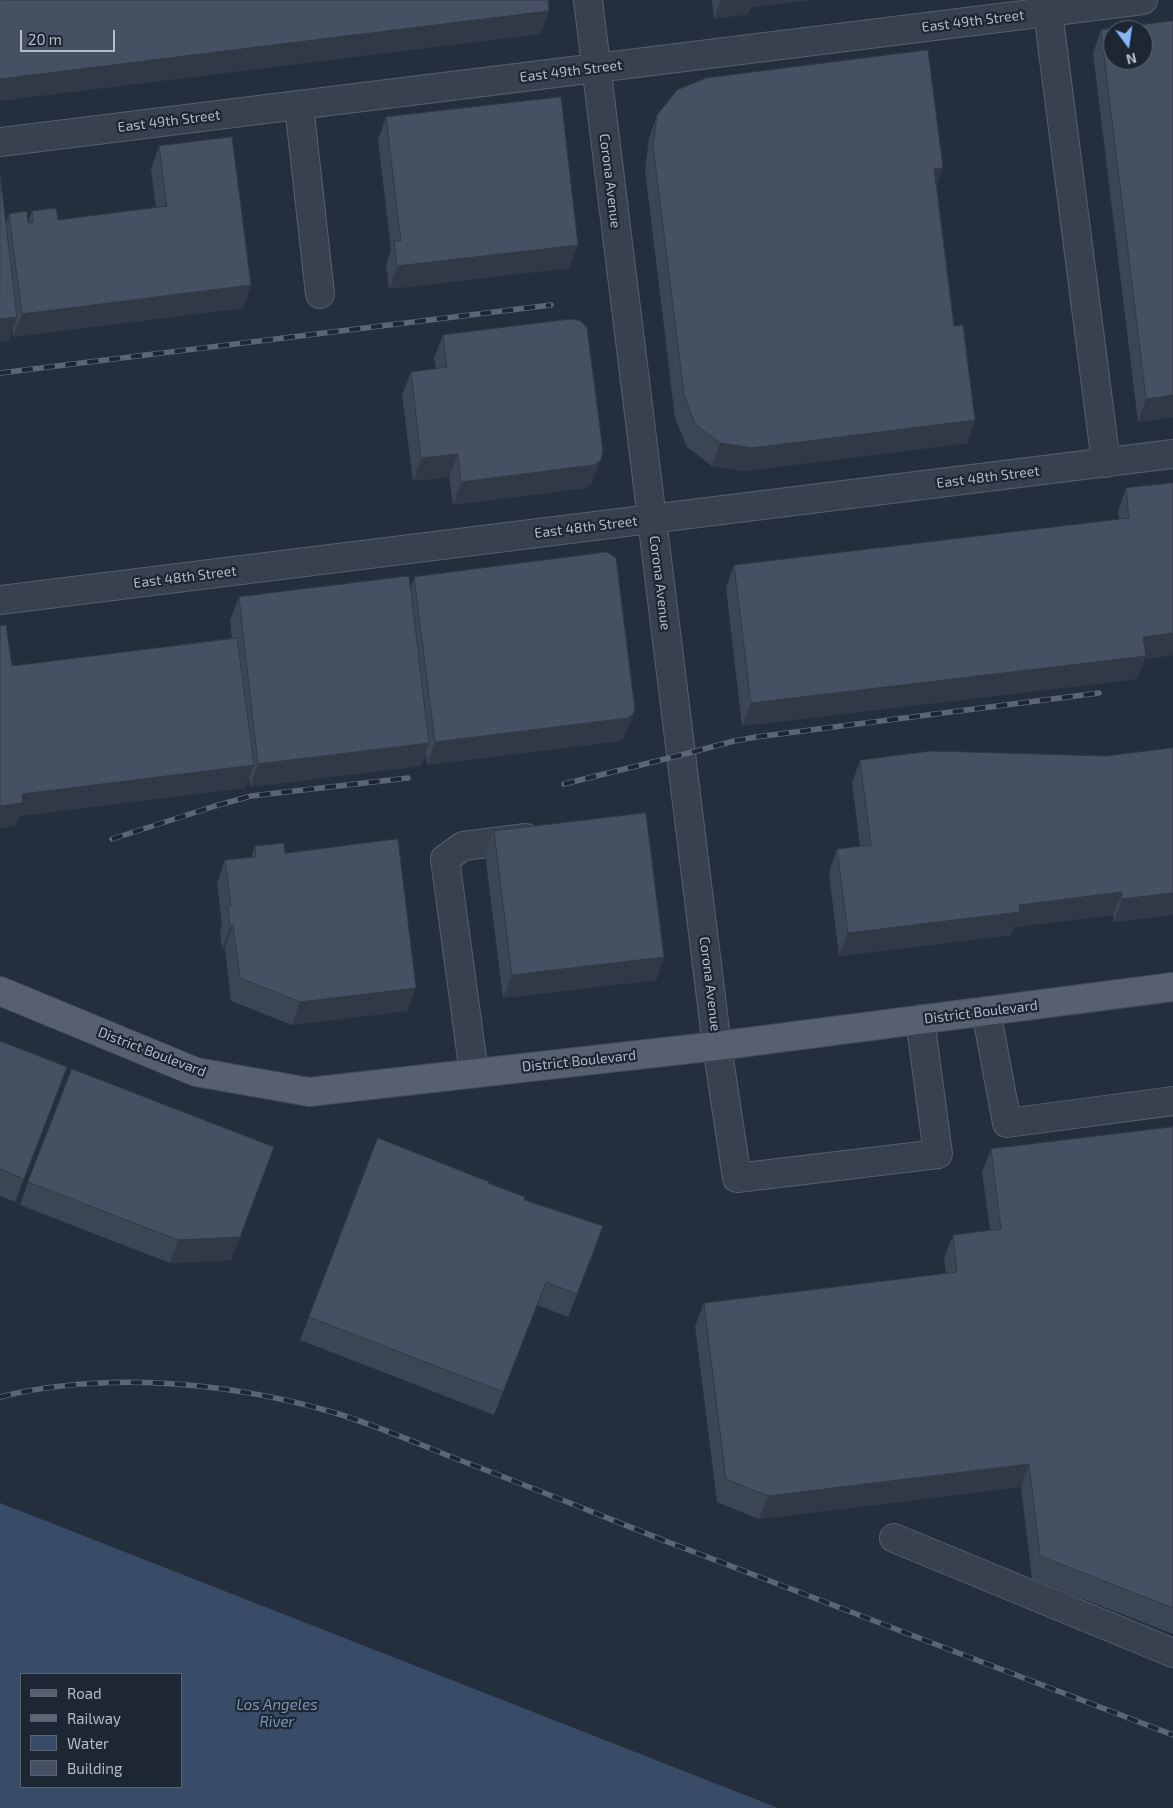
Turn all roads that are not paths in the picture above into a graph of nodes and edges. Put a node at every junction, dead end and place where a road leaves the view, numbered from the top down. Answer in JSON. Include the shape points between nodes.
{"nodes":[{"id":1,"x":588,"y":0,"type":"edge"},
{"id":2,"x":1142,"y":0,"type":"edge"},
{"id":3,"x":1048,"y":12,"type":"junction"},
{"id":4,"x":596,"y":68,"type":"junction"},
{"id":5,"x":299,"y":105,"type":"junction"},
{"id":6,"x":0,"y":142,"type":"edge"},
{"id":7,"x":320,"y":294,"type":"dead end"},
{"id":8,"x":1173,"y":454,"type":"edge"},
{"id":9,"x":1106,"y":463,"type":"junction"},
{"id":10,"x":652,"y":519,"type":"junction"},
{"id":11,"x":0,"y":600,"type":"edge"},
{"id":12,"x":550,"y":834,"type":"edge"},
{"id":13,"x":1173,"y":986,"type":"edge"},
{"id":14,"x":0,"y":991,"type":"edge"},
{"id":15,"x":986,"y":1011,"type":"junction"},
{"id":16,"x":920,"y":1019,"type":"junction"},
{"id":17,"x":717,"y":1046,"type":"junction"},
{"id":18,"x":474,"y":1073,"type":"junction"},
{"id":19,"x":1173,"y":1101,"type":"edge"},
{"id":20,"x":894,"y":1538,"type":"dead end"},
{"id":21,"x":1173,"y":1653,"type":"edge"}],
"edges":[{"from":1,"to":4,"type":"street","name":"Corona Avenue"},
{"from":2,"to":3,"type":"street","name":"East 49th Street"},
{"from":3,"to":4,"type":"street","name":"East 49th Street"},
{"from":3,"to":9,"type":"street"},
{"from":4,"to":5,"type":"street","name":"East 49th Street"},
{"from":4,"to":10,"type":"street","name":"Corona Avenue"},
{"from":5,"to":6,"type":"street","name":"East 49th Street"},
{"from":5,"to":7,"type":"street"},
{"from":8,"to":9,"type":"street","name":"East 48th Street"},
{"from":9,"to":10,"type":"street","name":"East 48th Street"},
{"from":10,"to":11,"type":"street","name":"East 48th Street"},
{"from":10,"to":17,"type":"street","name":"Corona Avenue"},
{"from":12,"to":18,"type":"street","via":[[463,846],[446,859]]},
{"from":13,"to":15,"type":"main road","name":"District Boulevard"},
{"from":14,"to":18,"type":"main road","name":"District Boulevard","via":[[196,1072],[309,1092]]},
{"from":15,"to":16,"type":"main road","name":"District Boulevard"},
{"from":15,"to":19,"type":"street","via":[[1007,1123]]},
{"from":16,"to":17,"type":"main road","name":"District Boulevard"},
{"from":16,"to":17,"type":"street","name":"Corona Avenue","via":[[938,1154],[736,1178]]},
{"from":17,"to":18,"type":"main road","name":"District Boulevard"},
{"from":20,"to":21,"type":"street"}]}
